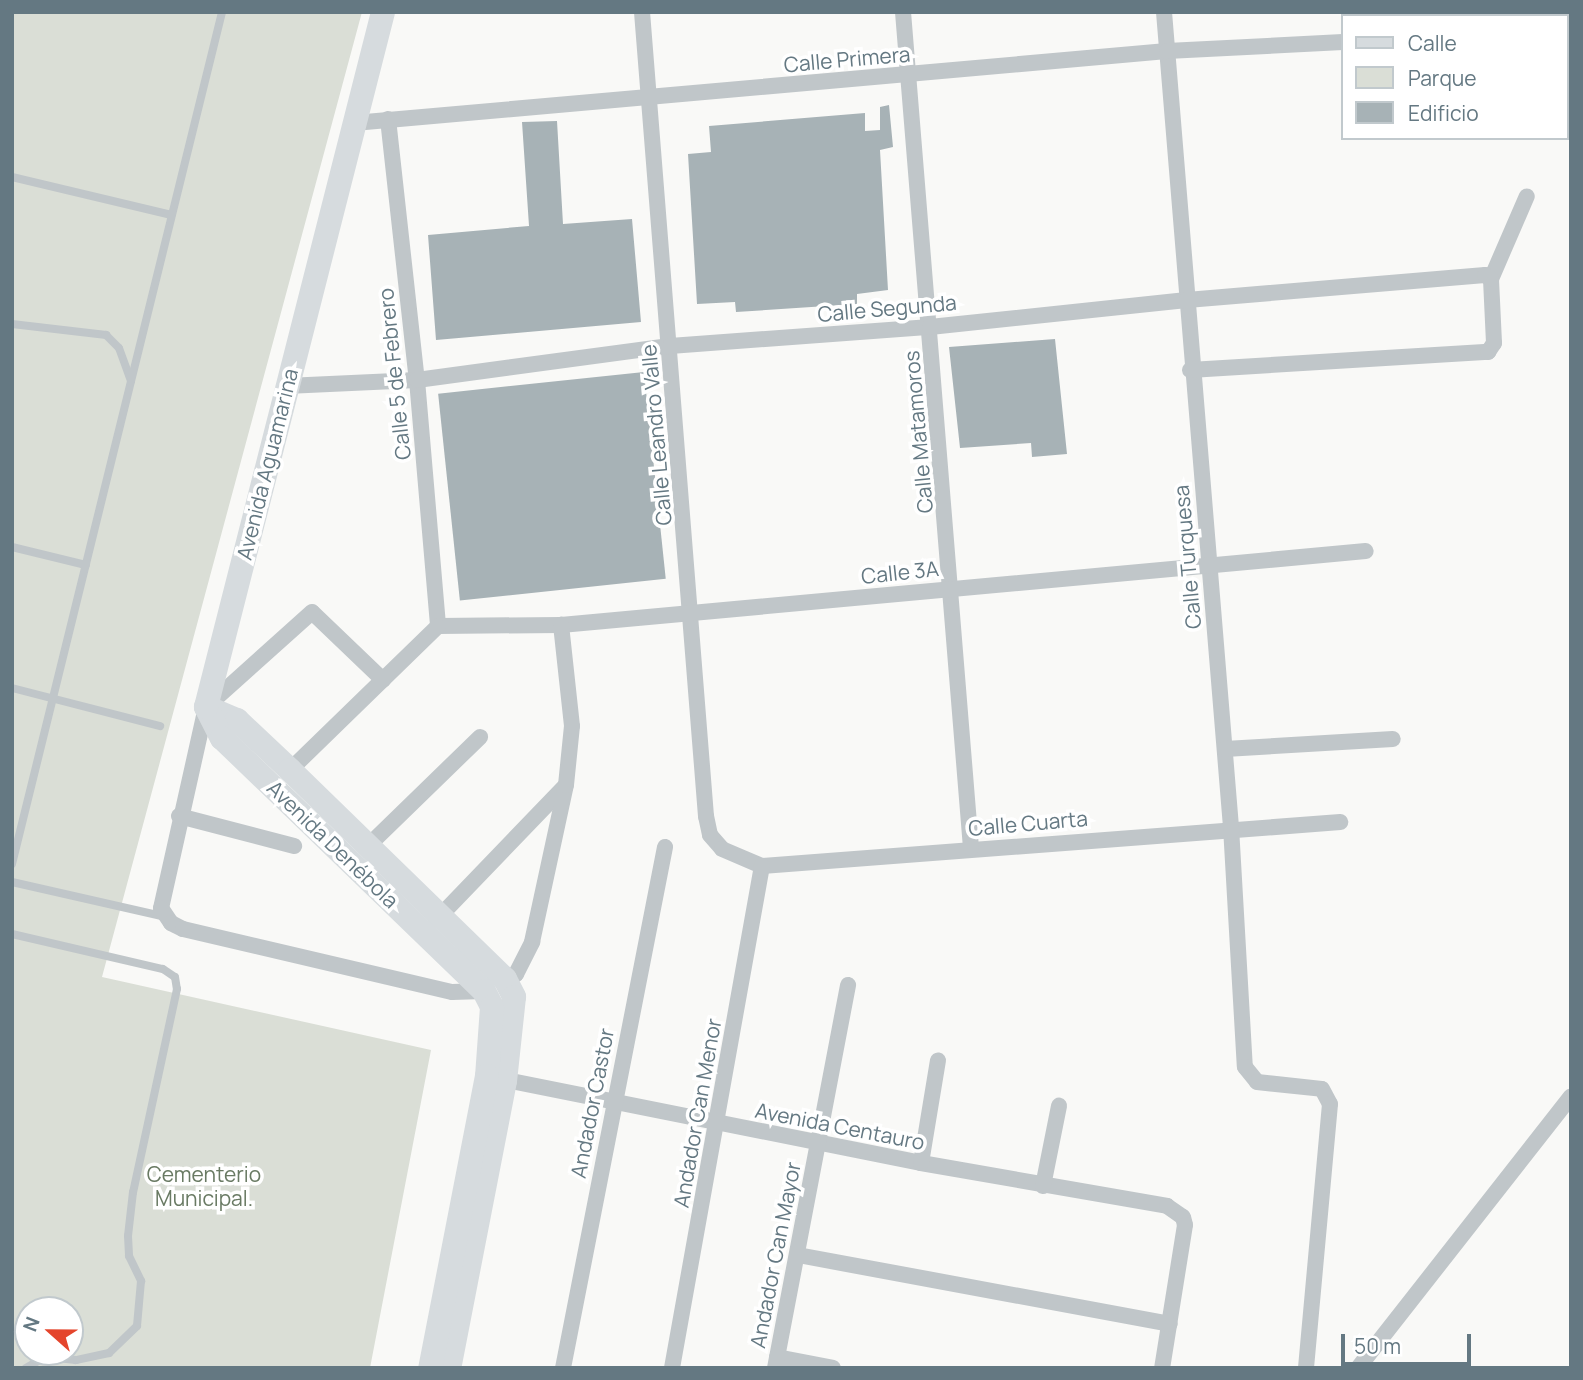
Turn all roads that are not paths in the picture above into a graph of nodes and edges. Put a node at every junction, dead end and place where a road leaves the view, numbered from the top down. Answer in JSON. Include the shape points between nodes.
{"nodes":[{"id":1,"x":222,"y":12,"type":"edge"},
{"id":2,"x":383,"y":12,"type":"edge"},
{"id":3,"x":642,"y":12,"type":"edge"},
{"id":4,"x":903,"y":12,"type":"edge"},
{"id":5,"x":1164,"y":12,"type":"edge"},
{"id":6,"x":1342,"y":42,"type":"edge"},
{"id":7,"x":1167,"y":51,"type":"junction"},
{"id":8,"x":909,"y":75,"type":"junction"},
{"id":9,"x":651,"y":95,"type":"junction"},
{"id":10,"x":388,"y":119,"type":"junction"},
{"id":11,"x":354,"y":123,"type":"junction"},
{"id":12,"x":12,"y":177,"type":"edge"},
{"id":13,"x":1527,"y":196,"type":"dead end"},
{"id":14,"x":172,"y":215,"type":"junction"},
{"id":15,"x":1491,"y":279,"type":"junction"},
{"id":16,"x":1187,"y":300,"type":"junction"},
{"id":17,"x":12,"y":324,"type":"edge"},
{"id":18,"x":930,"y":327,"type":"junction"},
{"id":19,"x":670,"y":346,"type":"junction"},
{"id":20,"x":1190,"y":370,"type":"junction"},
{"id":21,"x":417,"y":380,"type":"junction"},
{"id":22,"x":131,"y":382,"type":"junction"},
{"id":23,"x":286,"y":386,"type":"junction"},
{"id":24,"x":12,"y":547,"type":"edge"},
{"id":25,"x":1366,"y":551,"type":"dead end"},
{"id":26,"x":86,"y":565,"type":"junction"},
{"id":27,"x":1210,"y":566,"type":"junction"},
{"id":28,"x":952,"y":588,"type":"junction"},
{"id":29,"x":691,"y":614,"type":"junction"},
{"id":30,"x":561,"y":625,"type":"junction"},
{"id":31,"x":438,"y":626,"type":"junction"},
{"id":32,"x":383,"y":680,"type":"junction"},
{"id":33,"x":12,"y":688,"type":"edge"},
{"id":34,"x":53,"y":698,"type":"junction"},
{"id":35,"x":206,"y":707,"type":"junction"},
{"id":36,"x":160,"y":726,"type":"dead end"},
{"id":37,"x":481,"y":737,"type":"dead end"},
{"id":38,"x":1393,"y":739,"type":"dead end"},
{"id":39,"x":1225,"y":749,"type":"junction"},
{"id":40,"x":290,"y":770,"type":"junction"},
{"id":41,"x":566,"y":785,"type":"junction"},
{"id":42,"x":179,"y":816,"type":"junction"},
{"id":43,"x":1340,"y":822,"type":"dead end"},
{"id":44,"x":1231,"y":827,"type":"junction"},
{"id":45,"x":369,"y":845,"type":"junction"},
{"id":46,"x":294,"y":846,"type":"dead end"},
{"id":47,"x":665,"y":847,"type":"dead end"},
{"id":48,"x":971,"y":848,"type":"junction"},
{"id":49,"x":722,"y":849,"type":"joint"},
{"id":50,"x":12,"y":864,"type":"edge"},
{"id":51,"x":762,"y":866,"type":"junction"},
{"id":52,"x":12,"y":882,"type":"edge"},
{"id":53,"x":440,"y":916,"type":"junction"},
{"id":54,"x":166,"y":917,"type":"junction"},
{"id":55,"x":12,"y":934,"type":"edge"},
{"id":56,"x":495,"y":985,"type":"junction"},
{"id":57,"x":848,"y":985,"type":"dead end"},
{"id":58,"x":938,"y":1060,"type":"dead end"},
{"id":59,"x":496,"y":1078,"type":"junction"},
{"id":60,"x":1571,"y":1096,"type":"edge"},
{"id":61,"x":613,"y":1104,"type":"junction"},
{"id":62,"x":1059,"y":1106,"type":"dead end"},
{"id":63,"x":717,"y":1124,"type":"junction"},
{"id":64,"x":818,"y":1143,"type":"junction"},
{"id":65,"x":922,"y":1163,"type":"junction"},
{"id":66,"x":1043,"y":1186,"type":"junction"},
{"id":67,"x":467,"y":1229,"type":"junction"},
{"id":68,"x":798,"y":1255,"type":"junction"},
{"id":69,"x":1170,"y":1324,"type":"junction"},
{"id":70,"x":776,"y":1362,"type":"edge"},
{"id":71,"x":26,"y":1368,"type":"edge"},
{"id":72,"x":430,"y":1368,"type":"edge"},
{"id":73,"x":449,"y":1368,"type":"edge"},
{"id":74,"x":563,"y":1368,"type":"edge"},
{"id":75,"x":671,"y":1368,"type":"edge"},
{"id":76,"x":833,"y":1368,"type":"edge"},
{"id":77,"x":1162,"y":1368,"type":"edge"},
{"id":78,"x":1306,"y":1368,"type":"edge"},
{"id":79,"x":1358,"y":1368,"type":"edge"}],
"edges":[{"from":1,"to":14,"type":"lane"},
{"from":2,"to":11,"type":"main road","name":"Avenida Aguamarina"},
{"from":3,"to":9,"type":"street","name":"Calle Leandro Valle"},
{"from":4,"to":8,"type":"street","name":"Calle Matamoros"},
{"from":5,"to":7,"type":"street","name":"Calle Turquesa"},
{"from":6,"to":7,"type":"street","name":"Calle Primera"},
{"from":7,"to":8,"type":"street","name":"Calle Primera"},
{"from":7,"to":16,"type":"street","name":"Calle Turquesa"},
{"from":8,"to":9,"type":"street","name":"Calle Primera"},
{"from":8,"to":18,"type":"street","name":"Calle Matamoros"},
{"from":9,"to":10,"type":"street","name":"Calle Primera"},
{"from":9,"to":19,"type":"street","name":"Calle Leandro Valle"},
{"from":10,"to":11,"type":"street","name":"Calle Primera"},
{"from":10,"to":21,"type":"street","name":"Calle 5 de Febrero"},
{"from":11,"to":23,"type":"main road","name":"Avenida Aguamarina"},
{"from":12,"to":14,"type":"lane"},
{"from":13,"to":15,"type":"street"},
{"from":14,"to":22,"type":"lane"},
{"from":15,"to":16,"type":"street","name":"Calle Segunda","via":[[1485,275]]},
{"from":15,"to":20,"type":"street","via":[[1493,348]]},
{"from":16,"to":18,"type":"street","name":"Calle Segunda"},
{"from":16,"to":20,"type":"street","name":"Calle Turquesa"},
{"from":17,"to":22,"type":"lane","via":[[106,335],[119,348]]},
{"from":18,"to":19,"type":"street","name":"Calle Segunda"},
{"from":18,"to":28,"type":"street","name":"Calle Matamoros"},
{"from":19,"to":21,"type":"street","name":"Calle Segunda"},
{"from":19,"to":29,"type":"street","name":"Calle Leandro Valle"},
{"from":20,"to":27,"type":"street","name":"Calle Turquesa"},
{"from":21,"to":23,"type":"street","name":"Calle Segunda"},
{"from":21,"to":31,"type":"street","name":"Calle 5 de Febrero"},
{"from":22,"to":26,"type":"lane"},
{"from":23,"to":35,"type":"main road","name":"Avenida Aguamarina"},
{"from":24,"to":26,"type":"lane"},
{"from":25,"to":27,"type":"street","name":"Calle 3A"},
{"from":26,"to":34,"type":"lane"},
{"from":27,"to":28,"type":"street","name":"Calle 3A"},
{"from":27,"to":39,"type":"street","name":"Calle Turquesa"},
{"from":28,"to":29,"type":"street","name":"Calle 3A"},
{"from":28,"to":48,"type":"street","name":"Calle Matamoros"},
{"from":29,"to":30,"type":"street","name":"Calle 3A"},
{"from":29,"to":49,"type":"street","name":"Calle Leandro Valle","via":[[706,816],[710,835]]},
{"from":30,"to":31,"type":"street","name":"Calle 3A"},
{"from":30,"to":41,"type":"street","via":[[572,726]]},
{"from":31,"to":32,"type":"street"},
{"from":32,"to":35,"type":"street","via":[[313,611]]},
{"from":32,"to":40,"type":"street"},
{"from":33,"to":34,"type":"lane"},
{"from":34,"to":36,"type":"lane"},
{"from":34,"to":50,"type":"lane"},
{"from":35,"to":40,"type":"main road","name":"Avenida Denébola","via":[[237,720]]},
{"from":35,"to":42,"type":"street","name":"Avenida Aguamarina"},
{"from":35,"to":56,"type":"main road","name":"Avenida Denébola","via":[[222,738]]},
{"from":37,"to":45,"type":"street"},
{"from":38,"to":39,"type":"street"},
{"from":39,"to":44,"type":"street","name":"Calle Turquesa"},
{"from":40,"to":45,"type":"main road","name":"Avenida Denébola"},
{"from":41,"to":53,"type":"street"},
{"from":41,"to":56,"type":"street","via":[[531,942],[516,974]]},
{"from":42,"to":46,"type":"street"},
{"from":42,"to":54,"type":"street","name":"Avenida Aguamarina","via":[[162,897]]},
{"from":43,"to":44,"type":"street","name":"Calle Cuarta"},
{"from":44,"to":48,"type":"street","name":"Calle Cuarta"},
{"from":44,"to":78,"type":"street","name":"Calle Turquesa","via":[[1245,1067],[1251,1078],[1311,1084],[1328,1095],[1330,1116]]},
{"from":45,"to":53,"type":"main road","name":"Avenida Denébola"},
{"from":47,"to":61,"type":"street","name":"Andador Castor"},
{"from":48,"to":51,"type":"street","name":"Calle Cuarta"},
{"from":49,"to":51,"type":"street","name":"Calle Cuarta"},
{"from":51,"to":63,"type":"street","name":"Andador Can Menor"},
{"from":52,"to":54,"type":"lane"},
{"from":53,"to":56,"type":"main road","name":"Avenida Denébola"},
{"from":54,"to":56,"type":"street","via":[[183,929],[452,992]]},
{"from":55,"to":71,"type":"lane","via":[[163,968],[175,977],[177,989],[133,1192],[128,1236],[130,1256],[141,1281],[137,1326],[109,1353],[76,1360],[45,1357]]},
{"from":56,"to":59,"type":"main road"},
{"from":57,"to":64,"type":"street","name":"Andador Can Mayor"},
{"from":58,"to":65,"type":"street"},
{"from":59,"to":61,"type":"street","name":"Avenida Centauro"},
{"from":59,"to":67,"type":"main road"},
{"from":60,"to":79,"type":"street"},
{"from":61,"to":63,"type":"street","name":"Avenida Centauro"},
{"from":61,"to":74,"type":"street","name":"Andador Castor"},
{"from":62,"to":66,"type":"street"},
{"from":63,"to":64,"type":"street","name":"Avenida Centauro"},
{"from":63,"to":75,"type":"street","name":"Andador Can Menor"},
{"from":64,"to":65,"type":"street","name":"Avenida Centauro"},
{"from":64,"to":68,"type":"street","name":"Andador Can Mayor"},
{"from":65,"to":66,"type":"street","name":"Avenida Centauro"},
{"from":66,"to":69,"type":"street","name":"Avenida Centauro","via":[[1167,1206],[1184,1216]]},
{"from":67,"to":72,"type":"main road"},
{"from":67,"to":73,"type":"main road"},
{"from":68,"to":69,"type":"street"},
{"from":68,"to":70,"type":"street","name":"Andador Can Mayor"},
{"from":69,"to":77,"type":"street"},
{"from":70,"to":76,"type":"street"}]}
